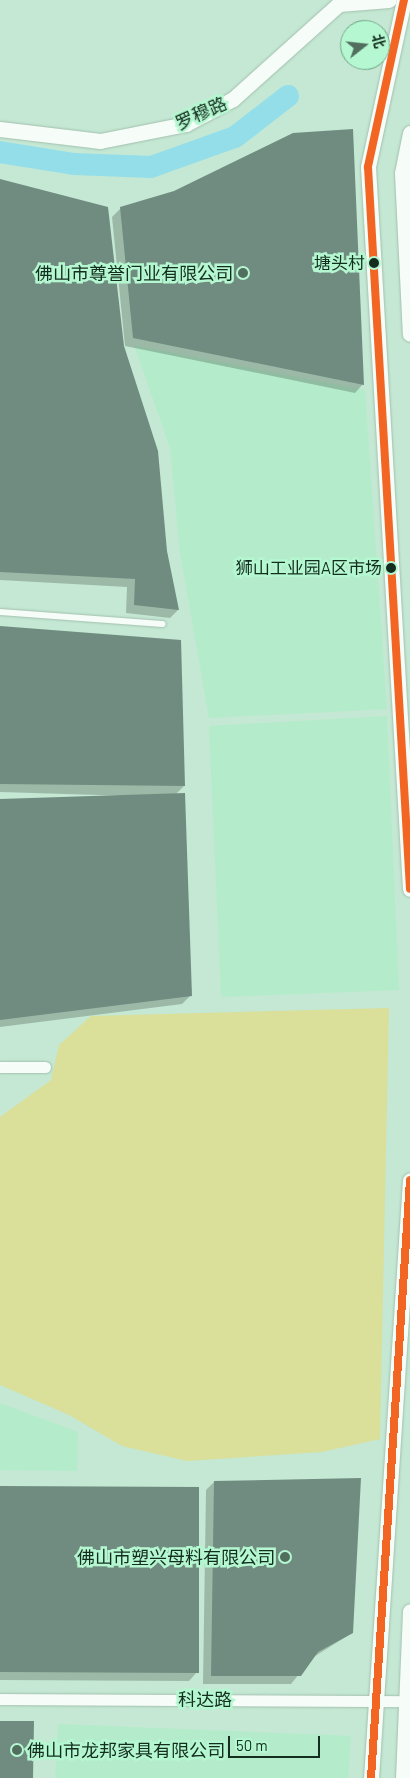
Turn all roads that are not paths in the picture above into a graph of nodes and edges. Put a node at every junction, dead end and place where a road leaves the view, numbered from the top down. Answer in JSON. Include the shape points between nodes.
{"nodes":[{"id":1,"x":389,"y":0,"type":"edge"},
{"id":2,"x":404,"y":0,"type":"edge"},
{"id":3,"x":0,"y":129,"type":"edge"},
{"id":4,"x":410,"y":133,"type":"edge"},
{"id":5,"x":410,"y":334,"type":"edge"},
{"id":6,"x":0,"y":612,"type":"edge"},
{"id":7,"x":163,"y":624,"type":"dead end"},
{"id":8,"x":410,"y":889,"type":"edge"},
{"id":9,"x":45,"y":1067,"type":"dead end"},
{"id":10,"x":0,"y":1068,"type":"edge"},
{"id":11,"x":410,"y":1180,"type":"edge"},
{"id":12,"x":410,"y":1611,"type":"edge"},
{"id":13,"x":0,"y":1699,"type":"edge"},
{"id":14,"x":376,"y":1699,"type":"junction"},
{"id":15,"x":408,"y":1701,"type":"edge"},
{"id":16,"x":371,"y":1778,"type":"edge"},
{"id":17,"x":403,"y":1778,"type":"edge"}],
"edges":[{"from":1,"to":3,"type":"main road","name":"罗穆路","via":[[339,4],[233,99],[186,124],[100,141]]},
{"from":2,"to":8,"type":"main road","via":[[368,167]]},
{"from":4,"to":5,"type":"main road","via":[[402,173]]},
{"from":6,"to":7,"type":"lane"},
{"from":9,"to":10,"type":"street"},
{"from":11,"to":14,"type":"main road"},
{"from":12,"to":15,"type":"main road"},
{"from":13,"to":14,"type":"street","name":"科达路"},
{"from":14,"to":15,"type":"street","name":"科达路"},
{"from":14,"to":16,"type":"main road"},
{"from":15,"to":17,"type":"main road"}]}
